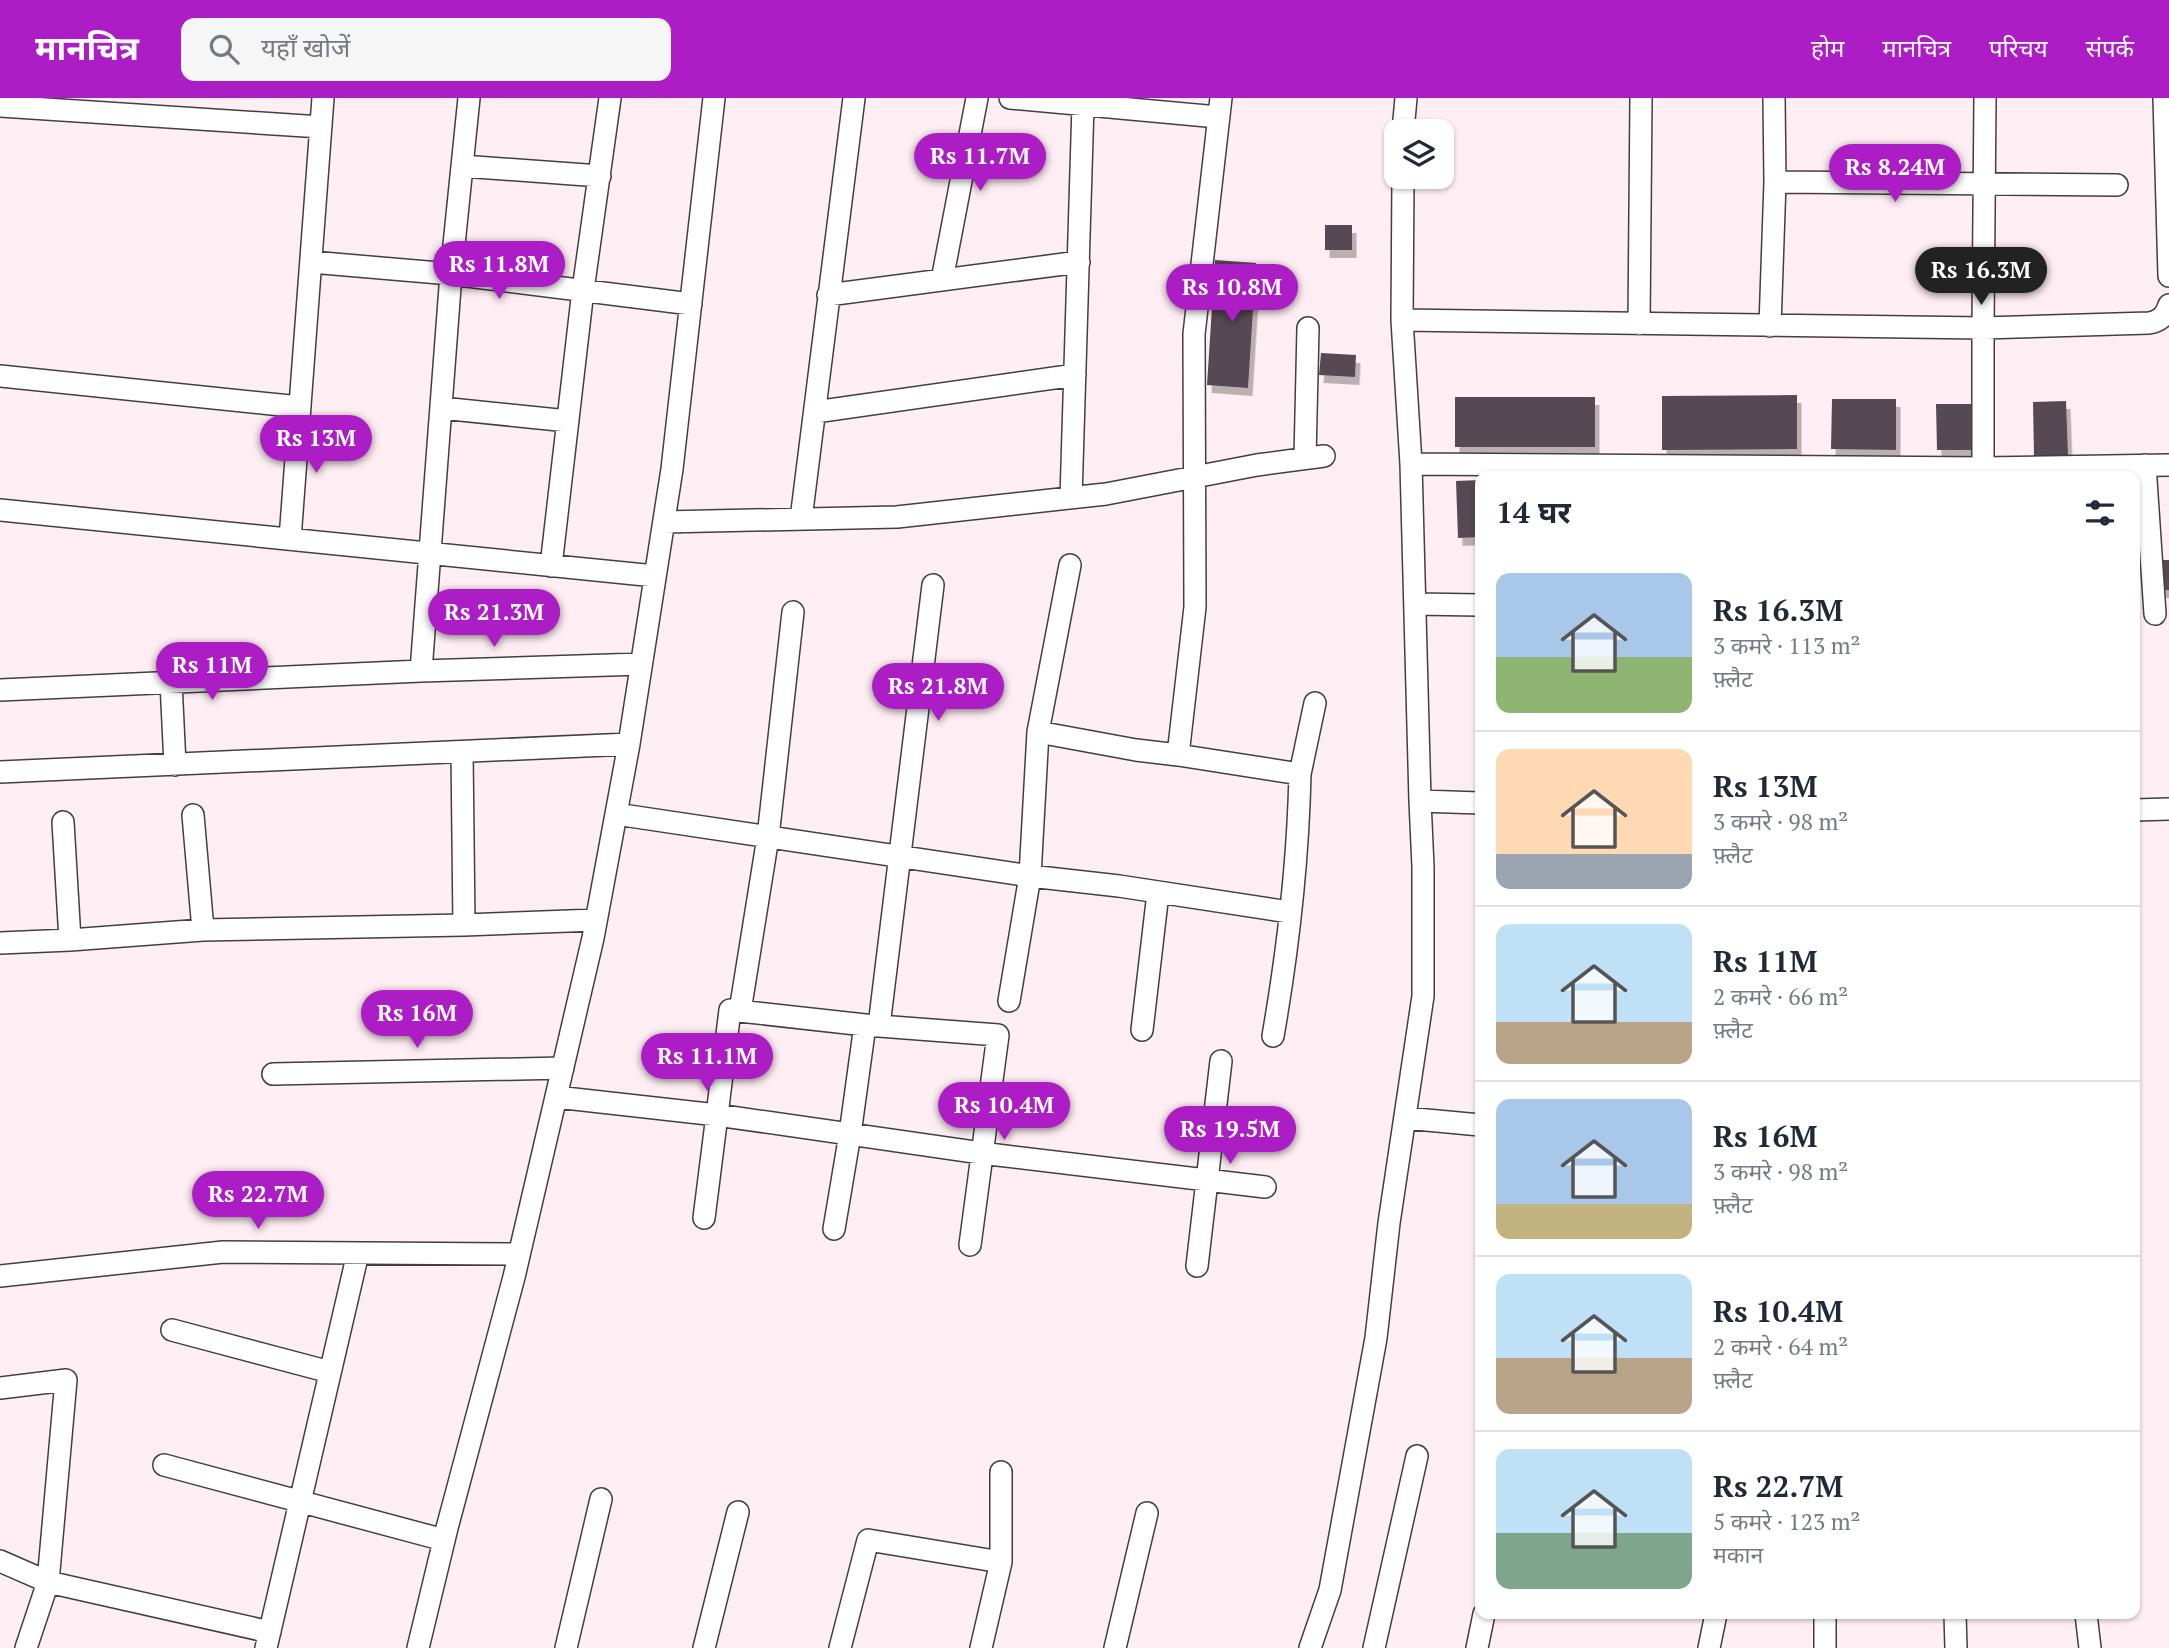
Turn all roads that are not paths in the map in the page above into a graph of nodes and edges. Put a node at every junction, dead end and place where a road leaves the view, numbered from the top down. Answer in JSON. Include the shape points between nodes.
{"nodes":[{"id":1,"x":323,"y":98,"type":"edge"},
{"id":2,"x":469,"y":98,"type":"edge"},
{"id":3,"x":610,"y":98,"type":"edge"},
{"id":4,"x":714,"y":98,"type":"edge"},
{"id":5,"x":854,"y":98,"type":"edge"},
{"id":6,"x":977,"y":98,"type":"edge"},
{"id":7,"x":1010,"y":98,"type":"edge"},
{"id":8,"x":1406,"y":98,"type":"edge"},
{"id":9,"x":1641,"y":98,"type":"edge"},
{"id":10,"x":1774,"y":98,"type":"edge"},
{"id":11,"x":1985,"y":98,"type":"edge"},
{"id":12,"x":2164,"y":98,"type":"edge"},
{"id":13,"x":1083,"y":105,"type":"junction"},
{"id":14,"x":0,"y":106,"type":"edge"},
{"id":15,"x":1220,"y":107,"type":"edge"},
{"id":16,"x":1404,"y":119,"type":"edge"},
{"id":17,"x":321,"y":127,"type":"junction"},
{"id":18,"x":462,"y":166,"type":"junction"},
{"id":19,"x":600,"y":176,"type":"junction"},
{"id":20,"x":1775,"y":182,"type":"junction"},
{"id":21,"x":1984,"y":184,"type":"junction"},
{"id":22,"x":2117,"y":185,"type":"dead end"},
{"id":23,"x":1403,"y":189,"type":"edge"},
{"id":24,"x":311,"y":262,"type":"junction"},
{"id":25,"x":1079,"y":262,"type":"junction"},
{"id":26,"x":451,"y":274,"type":"junction"},
{"id":27,"x":2169,"y":276,"type":"edge"},
{"id":28,"x":942,"y":280,"type":"junction"},
{"id":29,"x":583,"y":290,"type":"junction"},
{"id":30,"x":828,"y":295,"type":"junction"},
{"id":31,"x":691,"y":304,"type":"junction"},
{"id":32,"x":2169,"y":304,"type":"edge"},
{"id":33,"x":1402,"y":320,"type":"junction"},
{"id":34,"x":1639,"y":324,"type":"junction"},
{"id":35,"x":1770,"y":326,"type":"junction"},
{"id":36,"x":1308,"y":328,"type":"dead end"},
{"id":37,"x":1983,"y":328,"type":"junction"},
{"id":38,"x":1075,"y":374,"type":"junction"},
{"id":39,"x":0,"y":376,"type":"edge"},
{"id":40,"x":300,"y":407,"type":"junction"},
{"id":41,"x":441,"y":408,"type":"junction"},
{"id":42,"x":815,"y":412,"type":"junction"},
{"id":43,"x":568,"y":421,"type":"junction"},
{"id":44,"x":1411,"y":464,"type":"junction"},
{"id":45,"x":2145,"y":465,"type":"junction"},
{"id":46,"x":2169,"y":465,"type":"edge"},
{"id":47,"x":1983,"y":468,"type":"junction"},
{"id":48,"x":1860,"y":471,"type":"edge"},
{"id":49,"x":1196,"y":476,"type":"junction"},
{"id":50,"x":1071,"y":498,"type":"junction"},
{"id":51,"x":0,"y":510,"type":"edge"},
{"id":52,"x":801,"y":519,"type":"junction"},
{"id":53,"x":664,"y":522,"type":"junction"},
{"id":54,"x":290,"y":539,"type":"junction"},
{"id":55,"x":430,"y":553,"type":"junction"},
{"id":56,"x":1070,"y":565,"type":"dead end"},
{"id":57,"x":551,"y":566,"type":"junction"},
{"id":58,"x":655,"y":576,"type":"junction"},
{"id":59,"x":933,"y":584,"type":"dead end"},
{"id":60,"x":1415,"y":604,"type":"junction"},
{"id":61,"x":1475,"y":605,"type":"edge"},
{"id":62,"x":793,"y":612,"type":"dead end"},
{"id":63,"x":2153,"y":614,"type":"edge"},
{"id":64,"x":641,"y":664,"type":"junction"},
{"id":65,"x":422,"y":671,"type":"junction"},
{"id":66,"x":171,"y":682,"type":"junction"},
{"id":67,"x":0,"y":690,"type":"edge"},
{"id":68,"x":1315,"y":703,"type":"dead end"},
{"id":69,"x":1038,"y":732,"type":"junction"},
{"id":70,"x":629,"y":744,"type":"junction"},
{"id":71,"x":462,"y":752,"type":"junction"},
{"id":72,"x":1178,"y":755,"type":"junction"},
{"id":73,"x":175,"y":765,"type":"junction"},
{"id":74,"x":0,"y":772,"type":"edge"},
{"id":75,"x":1300,"y":774,"type":"junction"},
{"id":76,"x":1420,"y":801,"type":"junction"},
{"id":77,"x":1475,"y":803,"type":"edge"},
{"id":78,"x":2169,"y":809,"type":"edge"},
{"id":79,"x":2140,"y":810,"type":"edge"},
{"id":80,"x":193,"y":814,"type":"dead end"},
{"id":81,"x":616,"y":814,"type":"junction"},
{"id":82,"x":63,"y":822,"type":"dead end"},
{"id":83,"x":768,"y":837,"type":"junction"},
{"id":84,"x":901,"y":856,"type":"junction"},
{"id":85,"x":1030,"y":876,"type":"junction"},
{"id":86,"x":1158,"y":893,"type":"junction"},
{"id":87,"x":1289,"y":912,"type":"junction"},
{"id":88,"x":596,"y":920,"type":"junction"},
{"id":89,"x":464,"y":925,"type":"junction"},
{"id":90,"x":203,"y":930,"type":"junction"},
{"id":91,"x":70,"y":940,"type":"junction"},
{"id":92,"x":0,"y":943,"type":"edge"},
{"id":93,"x":1009,"y":1001,"type":"dead end"},
{"id":94,"x":740,"y":1011,"type":"junction"},
{"id":95,"x":872,"y":1025,"type":"junction"},
{"id":96,"x":1142,"y":1030,"type":"dead end"},
{"id":97,"x":1273,"y":1036,"type":"dead end"},
{"id":98,"x":1221,"y":1061,"type":"dead end"},
{"id":99,"x":563,"y":1068,"type":"junction"},
{"id":100,"x":273,"y":1074,"type":"dead end"},
{"id":101,"x":556,"y":1097,"type":"junction"},
{"id":102,"x":717,"y":1115,"type":"junction"},
{"id":103,"x":1405,"y":1118,"type":"junction"},
{"id":104,"x":1475,"y":1125,"type":"edge"},
{"id":105,"x":850,"y":1135,"type":"junction"},
{"id":106,"x":981,"y":1153,"type":"junction"},
{"id":107,"x":1208,"y":1180,"type":"junction"},
{"id":108,"x":1265,"y":1187,"type":"dead end"},
{"id":109,"x":704,"y":1218,"type":"dead end"},
{"id":110,"x":834,"y":1229,"type":"dead end"},
{"id":111,"x":970,"y":1245,"type":"dead end"},
{"id":112,"x":358,"y":1253,"type":"junction"},
{"id":113,"x":519,"y":1254,"type":"junction"},
{"id":114,"x":1197,"y":1266,"type":"dead end"},
{"id":115,"x":0,"y":1276,"type":"edge"},
{"id":116,"x":172,"y":1330,"type":"dead end"},
{"id":117,"x":330,"y":1372,"type":"junction"},
{"id":118,"x":0,"y":1388,"type":"edge"},
{"id":119,"x":1417,"y":1456,"type":"dead end"},
{"id":120,"x":164,"y":1465,"type":"dead end"},
{"id":121,"x":1000,"y":1472,"type":"dead end"},
{"id":122,"x":601,"y":1499,"type":"dead end"},
{"id":123,"x":300,"y":1502,"type":"junction"},
{"id":124,"x":738,"y":1512,"type":"dead end"},
{"id":125,"x":1147,"y":1513,"type":"dead end"},
{"id":126,"x":444,"y":1540,"type":"junction"},
{"id":127,"x":0,"y":1561,"type":"edge"},
{"id":128,"x":1001,"y":1562,"type":"junction"},
{"id":129,"x":48,"y":1582,"type":"junction"},
{"id":130,"x":1483,"y":1619,"type":"edge"},
{"id":131,"x":1715,"y":1619,"type":"edge"},
{"id":132,"x":1825,"y":1619,"type":"edge"},
{"id":133,"x":1955,"y":1619,"type":"edge"},
{"id":134,"x":2087,"y":1619,"type":"edge"},
{"id":135,"x":268,"y":1640,"type":"edge"},
{"id":136,"x":709,"y":1647,"type":"edge"},
{"id":137,"x":26,"y":1648,"type":"edge"},
{"id":138,"x":418,"y":1648,"type":"edge"},
{"id":139,"x":566,"y":1648,"type":"edge"},
{"id":140,"x":840,"y":1648,"type":"edge"},
{"id":141,"x":981,"y":1648,"type":"edge"},
{"id":142,"x":1115,"y":1648,"type":"edge"},
{"id":143,"x":1310,"y":1648,"type":"edge"},
{"id":144,"x":1374,"y":1648,"type":"edge"},
{"id":145,"x":1477,"y":1648,"type":"edge"},
{"id":146,"x":1709,"y":1648,"type":"edge"},
{"id":147,"x":1825,"y":1648,"type":"edge"},
{"id":148,"x":1956,"y":1648,"type":"edge"},
{"id":149,"x":2090,"y":1648,"type":"edge"}],
"edges":[{"from":1,"to":17,"type":"street"},
{"from":2,"to":18,"type":"street"},
{"from":3,"to":19,"type":"street"},
{"from":4,"to":31,"type":"street"},
{"from":5,"to":30,"type":"street"},
{"from":6,"to":28,"type":"street"},
{"from":7,"to":13,"type":"street"},
{"from":8,"to":16,"type":"street"},
{"from":9,"to":34,"type":"street"},
{"from":10,"to":20,"type":"street"},
{"from":11,"to":21,"type":"street"},
{"from":12,"to":27,"type":"street"},
{"from":13,"to":15,"type":"street"},
{"from":13,"to":25,"type":"street"},
{"from":14,"to":17,"type":"street"},
{"from":15,"to":49,"type":"street","via":[[1194,334]]},
{"from":17,"to":24,"type":"street"},
{"from":18,"to":19,"type":"street"},
{"from":18,"to":26,"type":"street"},
{"from":19,"to":29,"type":"street"},
{"from":20,"to":21,"type":"street"},
{"from":20,"to":35,"type":"street"},
{"from":21,"to":22,"type":"street"},
{"from":21,"to":37,"type":"street"},
{"from":23,"to":33,"type":"street"},
{"from":24,"to":26,"type":"street"},
{"from":24,"to":40,"type":"street"},
{"from":25,"to":28,"type":"street"},
{"from":25,"to":38,"type":"street"},
{"from":26,"to":29,"type":"street"},
{"from":26,"to":41,"type":"street"},
{"from":28,"to":30,"type":"street"},
{"from":29,"to":31,"type":"street"},
{"from":29,"to":43,"type":"street"},
{"from":30,"to":42,"type":"street"},
{"from":31,"to":53,"type":"street"},
{"from":32,"to":37,"type":"street","via":[[2163,317],[2149,323]]},
{"from":33,"to":34,"type":"street"},
{"from":33,"to":44,"type":"street"},
{"from":34,"to":35,"type":"street"},
{"from":35,"to":37,"type":"street"},
{"from":36,"to":49,"type":"street","via":[[1314,457]]},
{"from":37,"to":47,"type":"street"},
{"from":38,"to":42,"type":"street"},
{"from":38,"to":50,"type":"street"},
{"from":39,"to":40,"type":"street"},
{"from":40,"to":54,"type":"street"},
{"from":41,"to":43,"type":"street"},
{"from":41,"to":55,"type":"street"},
{"from":42,"to":52,"type":"street"},
{"from":43,"to":57,"type":"street"},
{"from":44,"to":48,"type":"street"},
{"from":44,"to":60,"type":"street"},
{"from":45,"to":46,"type":"street"},
{"from":45,"to":47,"type":"street"},
{"from":45,"to":63,"type":"street"},
{"from":47,"to":48,"type":"street"},
{"from":49,"to":50,"type":"street"},
{"from":49,"to":72,"type":"street","via":[[1195,607]]},
{"from":50,"to":52,"type":"street","via":[[897,517]]},
{"from":51,"to":54,"type":"street"},
{"from":52,"to":53,"type":"street"},
{"from":53,"to":58,"type":"street"},
{"from":54,"to":55,"type":"street"},
{"from":55,"to":57,"type":"street"},
{"from":55,"to":65,"type":"street"},
{"from":56,"to":69,"type":"street"},
{"from":57,"to":58,"type":"street"},
{"from":58,"to":64,"type":"street"},
{"from":59,"to":84,"type":"street"},
{"from":60,"to":61,"type":"street"},
{"from":60,"to":76,"type":"street"},
{"from":62,"to":83,"type":"street"},
{"from":64,"to":65,"type":"street"},
{"from":64,"to":70,"type":"street"},
{"from":65,"to":66,"type":"street"},
{"from":66,"to":67,"type":"street"},
{"from":66,"to":73,"type":"street"},
{"from":68,"to":75,"type":"street"},
{"from":69,"to":72,"type":"street"},
{"from":69,"to":85,"type":"street"},
{"from":70,"to":71,"type":"street"},
{"from":70,"to":81,"type":"street"},
{"from":71,"to":73,"type":"street"},
{"from":71,"to":89,"type":"street"},
{"from":72,"to":75,"type":"street"},
{"from":73,"to":74,"type":"street"},
{"from":75,"to":87,"type":"street"},
{"from":76,"to":77,"type":"street"},
{"from":76,"to":103,"type":"street","via":[[1423,996]]},
{"from":78,"to":79,"type":"street"},
{"from":80,"to":90,"type":"street"},
{"from":81,"to":83,"type":"street"},
{"from":81,"to":88,"type":"street"},
{"from":82,"to":91,"type":"street"},
{"from":83,"to":84,"type":"street"},
{"from":83,"to":94,"type":"street"},
{"from":84,"to":85,"type":"street"},
{"from":84,"to":95,"type":"street"},
{"from":85,"to":86,"type":"street"},
{"from":85,"to":93,"type":"street"},
{"from":86,"to":87,"type":"street"},
{"from":86,"to":96,"type":"street"},
{"from":87,"to":97,"type":"street"},
{"from":88,"to":89,"type":"street"},
{"from":88,"to":99,"type":"street"},
{"from":89,"to":90,"type":"street"},
{"from":90,"to":91,"type":"street"},
{"from":91,"to":92,"type":"street"},
{"from":94,"to":95,"type":"street"},
{"from":94,"to":102,"type":"street","via":[[730,1010]]},
{"from":95,"to":105,"type":"street"},
{"from":95,"to":106,"type":"street","via":[[998,1035]]},
{"from":98,"to":107,"type":"street"},
{"from":99,"to":100,"type":"street"},
{"from":99,"to":101,"type":"street"},
{"from":101,"to":102,"type":"street"},
{"from":101,"to":113,"type":"street"},
{"from":102,"to":105,"type":"street"},
{"from":102,"to":109,"type":"street"},
{"from":103,"to":104,"type":"street"},
{"from":103,"to":143,"type":"street","via":[[1376,1338],[1330,1590]]},
{"from":105,"to":106,"type":"street"},
{"from":105,"to":110,"type":"street"},
{"from":106,"to":107,"type":"street"},
{"from":106,"to":111,"type":"street"},
{"from":107,"to":108,"type":"street"},
{"from":107,"to":114,"type":"street"},
{"from":112,"to":113,"type":"street"},
{"from":112,"to":115,"type":"street","via":[[223,1252]]},
{"from":112,"to":117,"type":"street"},
{"from":113,"to":126,"type":"street"},
{"from":116,"to":117,"type":"street"},
{"from":117,"to":123,"type":"street"},
{"from":118,"to":129,"type":"street","via":[[66,1380]]},
{"from":119,"to":144,"type":"street"},
{"from":120,"to":123,"type":"street"},
{"from":121,"to":128,"type":"street"},
{"from":122,"to":139,"type":"street"},
{"from":123,"to":126,"type":"street"},
{"from":123,"to":135,"type":"street"},
{"from":124,"to":136,"type":"street"},
{"from":125,"to":142,"type":"street"},
{"from":126,"to":138,"type":"street"},
{"from":127,"to":129,"type":"street"},
{"from":128,"to":140,"type":"street","via":[[868,1540]]},
{"from":128,"to":141,"type":"street"},
{"from":129,"to":135,"type":"street"},
{"from":129,"to":137,"type":"street"},
{"from":130,"to":145,"type":"street"},
{"from":131,"to":146,"type":"street"},
{"from":132,"to":147,"type":"street"},
{"from":133,"to":148,"type":"street"},
{"from":134,"to":149,"type":"street"}]}
